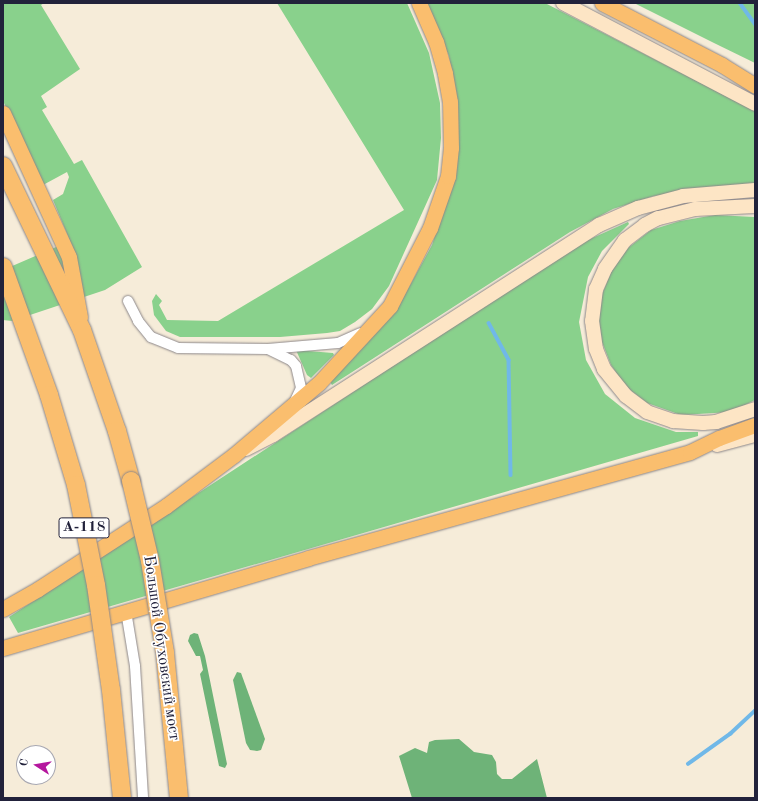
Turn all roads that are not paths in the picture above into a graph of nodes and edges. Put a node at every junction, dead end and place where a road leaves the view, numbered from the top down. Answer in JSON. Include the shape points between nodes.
{"nodes":[{"id":1,"x":419,"y":3,"type":"edge"},
{"id":2,"x":563,"y":3,"type":"edge"},
{"id":3,"x":602,"y":3,"type":"edge"},
{"id":4,"x":722,"y":65,"type":"junction"},
{"id":5,"x":755,"y":78,"type":"edge"},
{"id":6,"x":755,"y":86,"type":"edge"},
{"id":7,"x":755,"y":104,"type":"edge"},
{"id":8,"x":3,"y":113,"type":"edge"},
{"id":9,"x":3,"y":166,"type":"edge"},
{"id":10,"x":755,"y":190,"type":"edge"},
{"id":11,"x":755,"y":206,"type":"edge"},
{"id":12,"x":3,"y":267,"type":"edge"},
{"id":13,"x":128,"y":301,"type":"dead end"},
{"id":14,"x":372,"y":326,"type":"junction"},
{"id":15,"x":82,"y":330,"type":"junction"},
{"id":16,"x":268,"y":349,"type":"junction"},
{"id":17,"x":291,"y":406,"type":"junction"},
{"id":18,"x":755,"y":409,"type":"edge"},
{"id":19,"x":755,"y":425,"type":"edge"},
{"id":20,"x":755,"y":435,"type":"edge"},
{"id":21,"x":690,"y":452,"type":"junction"},
{"id":22,"x":234,"y":455,"type":"junction"},
{"id":23,"x":3,"y":609,"type":"edge"},
{"id":24,"x":126,"y":611,"type":"junction"},
{"id":25,"x":3,"y":648,"type":"edge"},
{"id":26,"x":122,"y":798,"type":"edge"},
{"id":27,"x":143,"y":798,"type":"edge"},
{"id":28,"x":180,"y":798,"type":"edge"}],
"edges":[{"from":1,"to":14,"type":"main road","via":[[436,42],[445,73],[452,132],[448,176],[430,228],[407,278],[390,306]]},
{"from":2,"to":7,"type":"main road"},
{"from":3,"to":4,"type":"main road"},
{"from":4,"to":5,"type":"main road"},
{"from":4,"to":6,"type":"main road"},
{"from":8,"to":15,"type":"main road","via":[[69,257]]},
{"from":9,"to":15,"type":"highway","name":"Большой Обуховский мост"},
{"from":10,"to":22,"type":"main road","via":[[683,196],[638,208],[599,225],[273,435]]},
{"from":11,"to":18,"type":"main road","via":[[695,209],[658,218],[645,225],[625,240],[605,268],[596,289],[592,321],[596,349],[604,369],[618,389],[647,412],[673,421],[703,423],[716,422]]},
{"from":12,"to":26,"type":"highway","number":"А-118","bridge":true,"via":[[49,395],[76,485],[96,585],[111,690]]},
{"from":13,"to":16,"type":"street","via":[[138,322],[151,337],[163,344],[178,348]]},
{"from":14,"to":16,"type":"street","via":[[338,343]]},
{"from":14,"to":17,"type":"main road","via":[[319,383]]},
{"from":15,"to":28,"type":"highway","name":"Большой Обуховский мост","bridge":true,"via":[[117,431],[150,561],[165,653]]},
{"from":16,"to":17,"type":"street","via":[[285,356],[296,366],[301,388]]},
{"from":17,"to":22,"type":"main road"},
{"from":19,"to":21,"type":"main road"},
{"from":20,"to":21,"type":"main road"},
{"from":21,"to":24,"type":"main road"},
{"from":22,"to":23,"type":"main road","via":[[166,506]]},
{"from":24,"to":25,"type":"main road"},
{"from":24,"to":27,"type":"street","via":[[135,666]]}]}
